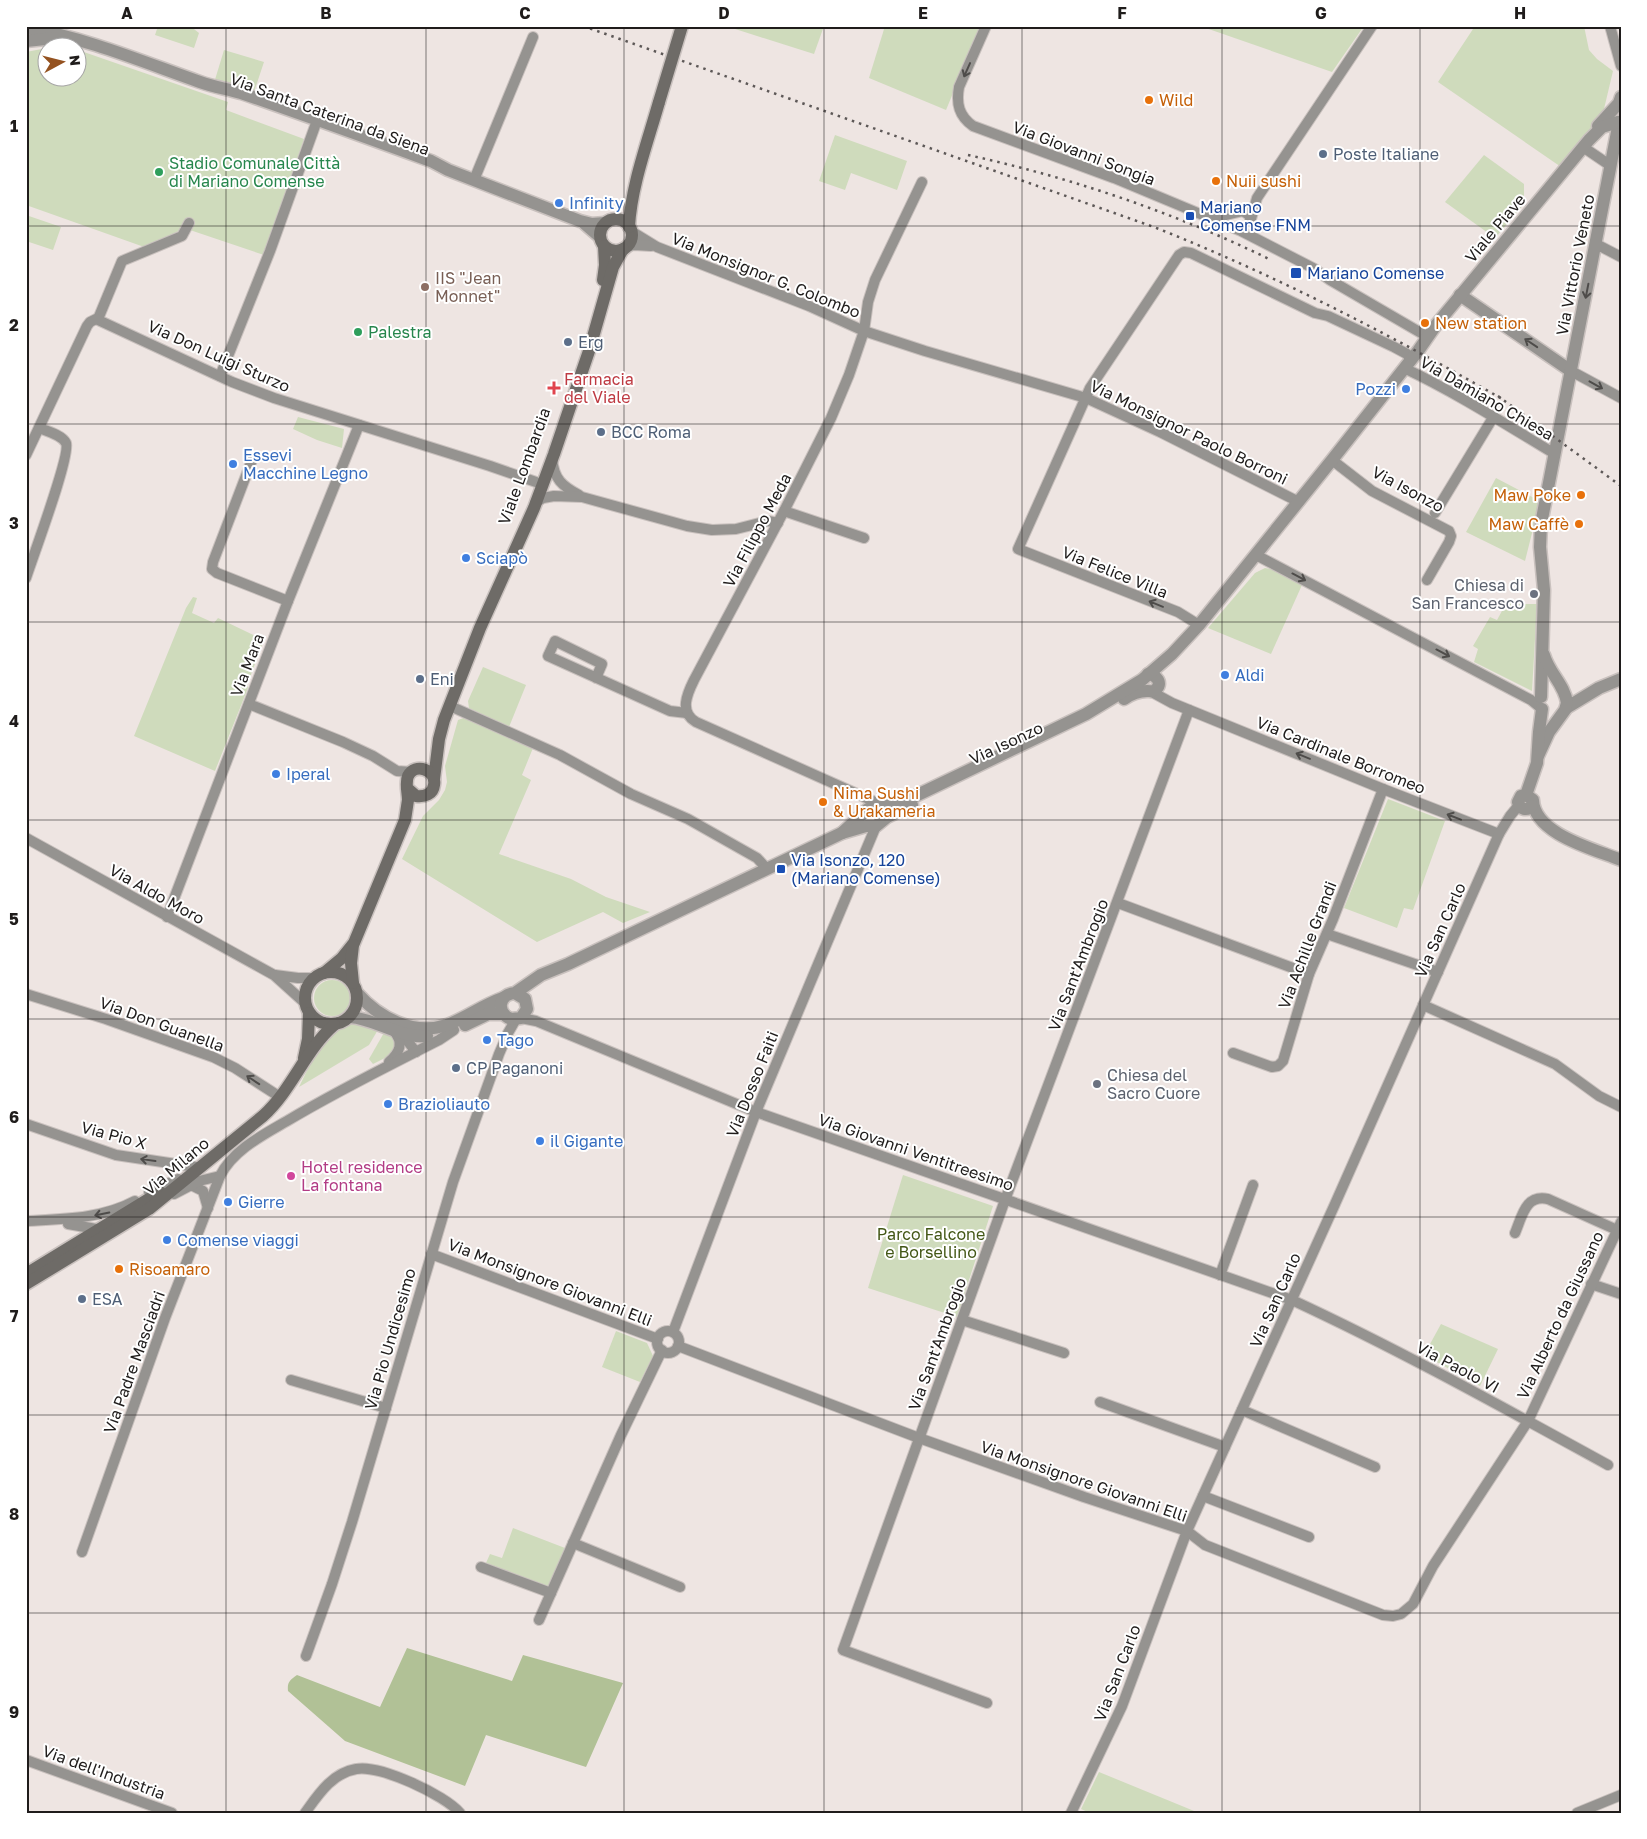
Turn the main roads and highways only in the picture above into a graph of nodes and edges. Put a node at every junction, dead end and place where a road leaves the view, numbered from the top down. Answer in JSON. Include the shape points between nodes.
{"nodes":[{"id":1,"x":682,"y":26,"type":"edge"},
{"id":2,"x":636,"y":187,"type":"junction"},
{"id":3,"x":609,"y":221,"type":"junction"},
{"id":4,"x":630,"y":229,"type":"junction"},
{"id":5,"x":602,"y":241,"type":"junction"},
{"id":6,"x":624,"y":248,"type":"junction"},
{"id":7,"x":500,"y":581,"type":"junction"},
{"id":8,"x":439,"y":739,"type":"junction"},
{"id":9,"x":416,"y":770,"type":"junction"},
{"id":10,"x":434,"y":779,"type":"junction"},
{"id":11,"x":407,"y":787,"type":"junction"},
{"id":12,"x":424,"y":796,"type":"junction"},
{"id":13,"x":405,"y":820,"type":"junction"},
{"id":14,"x":354,"y":943,"type":"junction"},
{"id":15,"x":319,"y":975,"type":"junction"},
{"id":16,"x":355,"y":988,"type":"junction"},
{"id":17,"x":307,"y":1008,"type":"junction"},
{"id":18,"x":334,"y":1024,"type":"junction"},
{"id":19,"x":302,"y":1065,"type":"junction"},
{"id":20,"x":223,"y":1147,"type":"junction"},
{"id":21,"x":26,"y":1274,"type":"edge"},
{"id":22,"x":26,"y":1284,"type":"edge"}],
"edges":[{"from":1,"to":2,"type":"main road","bridge":true},
{"from":2,"to":3,"type":"main road","via":[[624,210]]},
{"from":2,"to":4,"type":"main road"},
{"from":3,"to":4,"type":"main road","via":[[623,221]]},
{"from":3,"to":5,"type":"main road","via":[[600,232]]},
{"from":4,"to":6,"type":"main road","via":[[631,239]]},
{"from":5,"to":6,"type":"main road","via":[[611,250]]},
{"from":5,"to":7,"type":"main road","name":"Viale Lombardia","via":[[604,276],[595,311]]},
{"from":6,"to":7,"type":"main road","name":"Viale Lombardia","via":[[613,267],[589,351],[536,503]]},
{"from":7,"to":8,"type":"main road","name":"Viale Lombardia"},
{"from":8,"to":9,"type":"main road","via":[[430,757]]},
{"from":8,"to":10,"type":"main road"},
{"from":9,"to":10,"type":"main road","via":[[429,771]]},
{"from":9,"to":11,"type":"main road","via":[[408,777]]},
{"from":10,"to":12,"type":"main road","via":[[431,792]]},
{"from":11,"to":12,"type":"main road","via":[[416,796]]},
{"from":11,"to":13,"type":"main road"},
{"from":12,"to":13,"type":"main road"},
{"from":13,"to":14,"type":"main road"},
{"from":14,"to":15,"type":"main road","via":[[342,958]]},
{"from":14,"to":16,"type":"main road","via":[[351,963]]},
{"from":15,"to":16,"type":"main road","via":[[340,973]]},
{"from":15,"to":17,"type":"main road","via":[[306,989]]},
{"from":16,"to":18,"type":"main road","via":[[358,1002],[355,1010],[343,1022]]},
{"from":17,"to":18,"type":"main road","via":[[320,1022]]},
{"from":17,"to":19,"type":"main road","via":[[308,1039]]},
{"from":18,"to":19,"type":"main road"},
{"from":19,"to":20,"type":"main road","via":[[263,1116]]},
{"from":20,"to":21,"type":"main road","name":"Via Milano","via":[[101,1230]]},
{"from":20,"to":22,"type":"main road","name":"Via Milano","via":[[162,1200]]}]}
